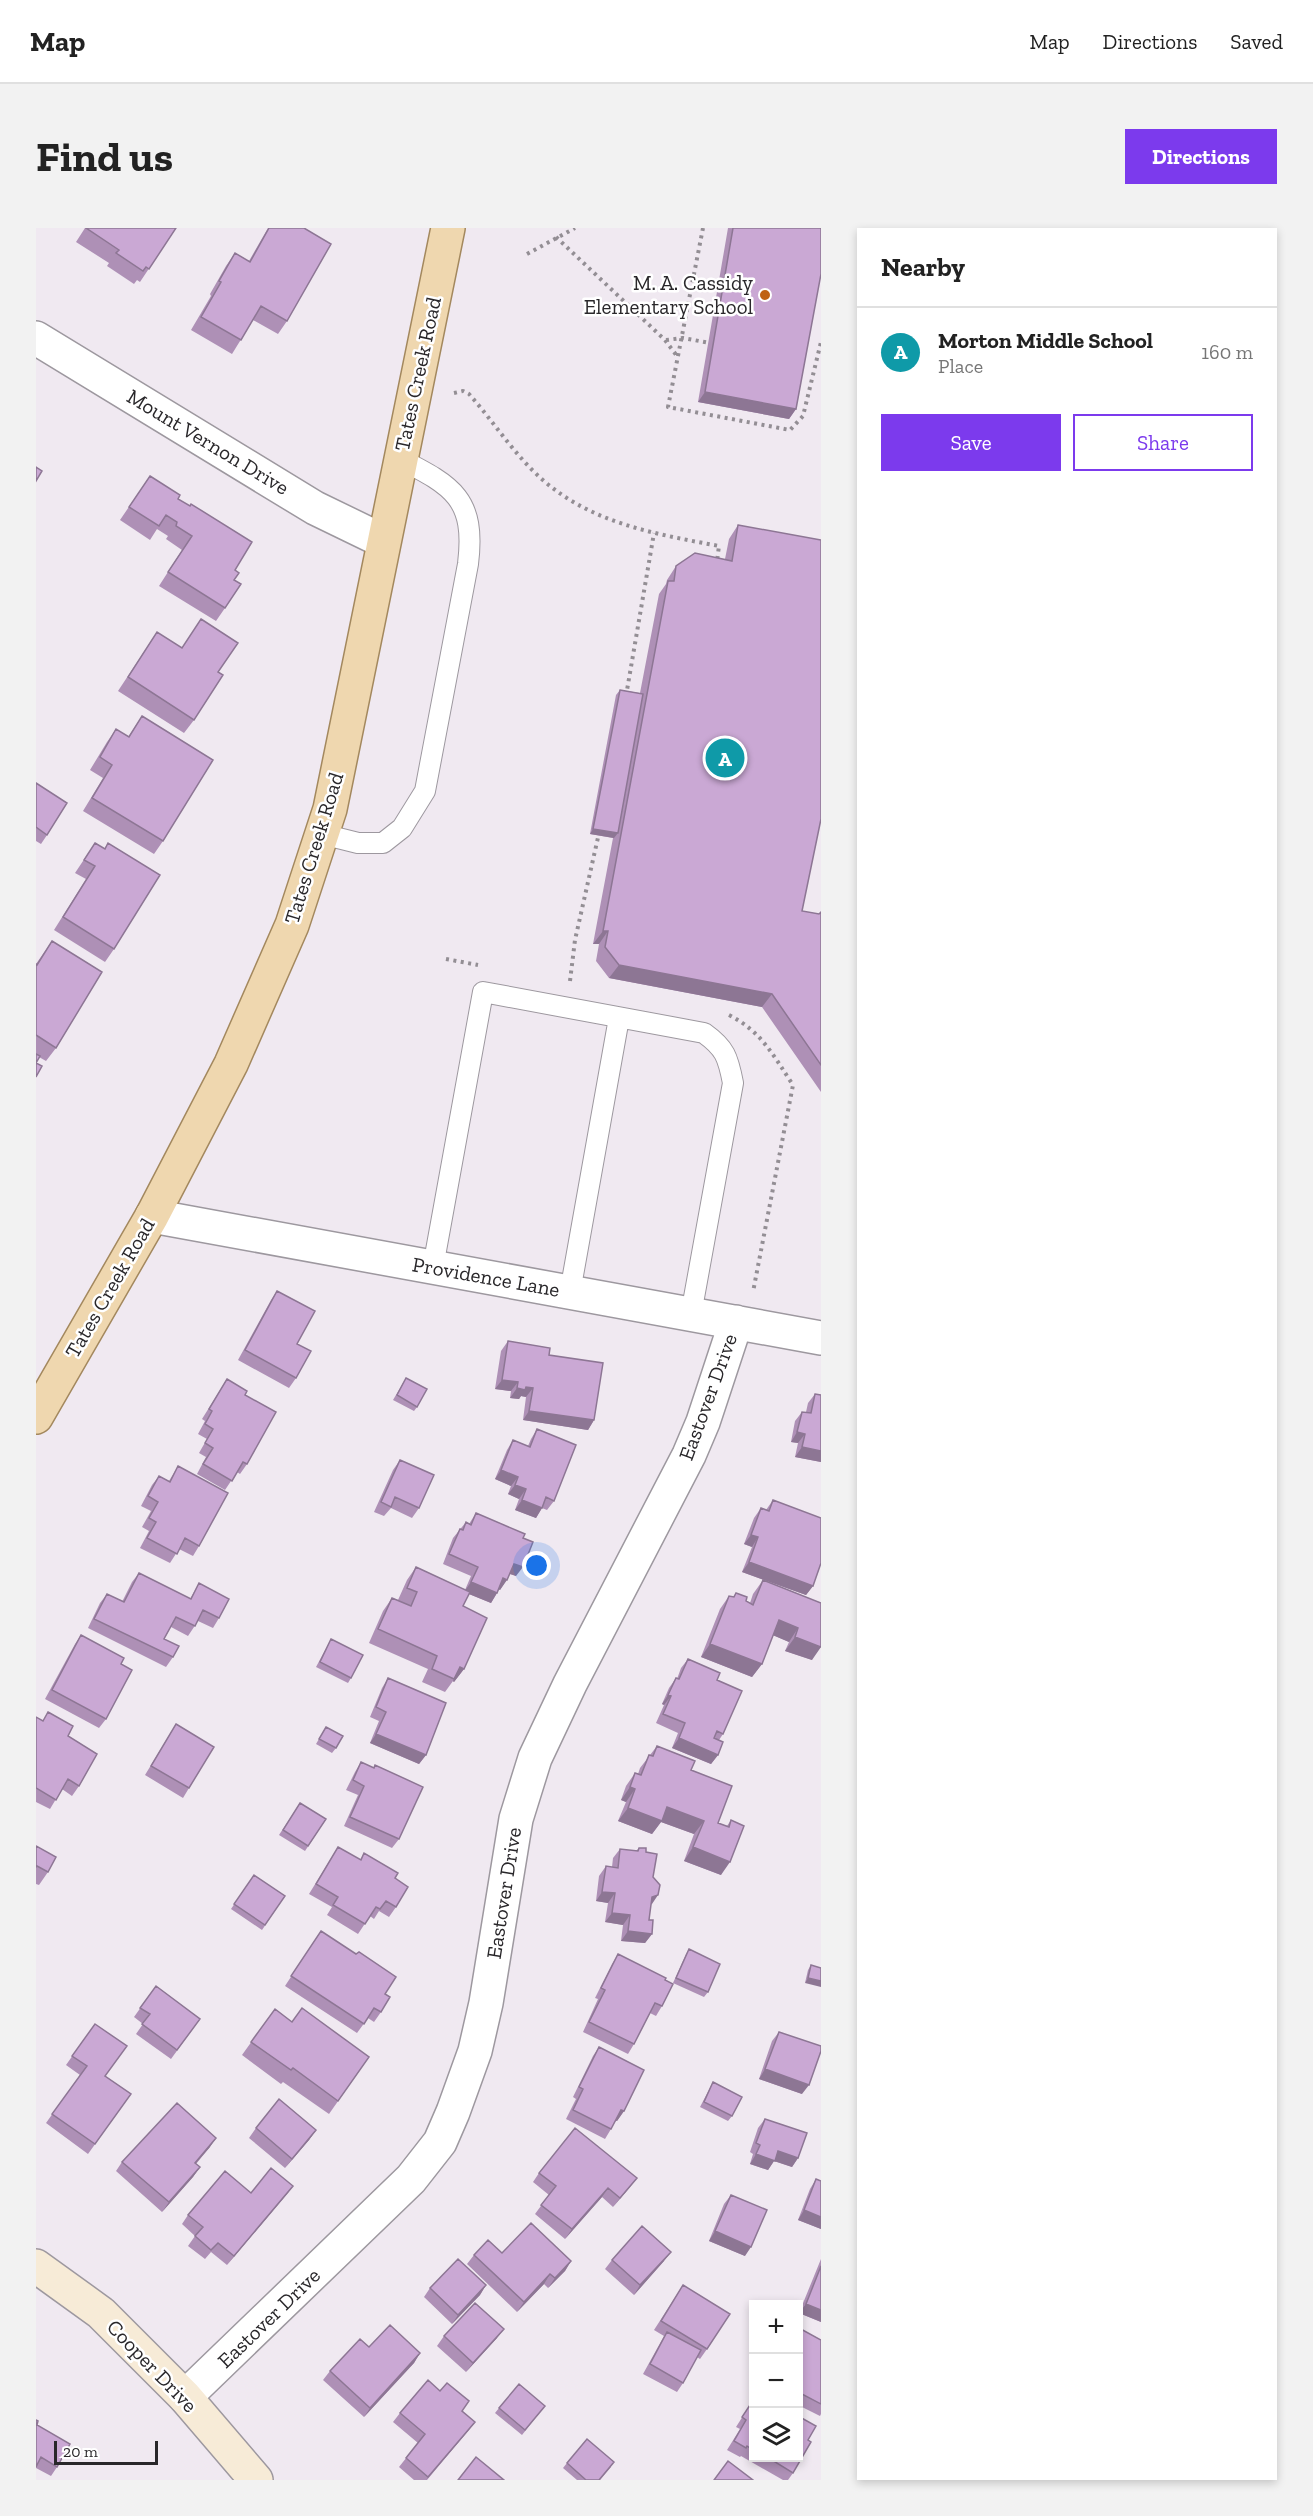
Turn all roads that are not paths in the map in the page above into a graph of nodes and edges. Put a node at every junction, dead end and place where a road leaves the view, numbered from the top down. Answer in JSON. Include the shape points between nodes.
{"nodes":[{"id":1,"x":448,"y":228,"type":"edge"},
{"id":2,"x":36,"y":338,"type":"edge"},
{"id":3,"x":400,"y":459,"type":"junction"},
{"id":4,"x":383,"y":541,"type":"junction"},
{"id":5,"x":322,"y":834,"type":"junction"},
{"id":6,"x":619,"y":1018,"type":"junction"},
{"id":7,"x":152,"y":1216,"type":"junction"},
{"id":8,"x":433,"y":1267,"type":"junction"},
{"id":9,"x":570,"y":1292,"type":"junction"},
{"id":10,"x":691,"y":1314,"type":"junction"},
{"id":11,"x":742,"y":1324,"type":"junction"},
{"id":12,"x":821,"y":1338,"type":"edge"},
{"id":13,"x":36,"y":1417,"type":"edge"},
{"id":14,"x":36,"y":2266,"type":"edge"},
{"id":15,"x":185,"y":2397,"type":"junction"},
{"id":16,"x":256,"y":2480,"type":"edge"}],
"edges":[{"from":1,"to":3,"type":"main road","name":"Tates Creek Road"},
{"from":2,"to":4,"type":"street","name":"Mount Vernon Drive","via":[[315,508]]},
{"from":3,"to":4,"type":"main road","name":"Tates Creek Road"},
{"from":3,"to":5,"type":"lane","via":[[439,479],[458,497],[470,527],[468,564],[425,791],[402,828],[383,843],[358,843]]},
{"from":4,"to":5,"type":"main road","name":"Tates Creek Road","via":[[345,740]]},
{"from":5,"to":7,"type":"main road","name":"Tates Creek Road","via":[[292,925],[231,1064]]},
{"from":6,"to":8,"type":"lane","via":[[483,992]]},
{"from":6,"to":9,"type":"lane"},
{"from":6,"to":10,"type":"lane","via":[[704,1033],[719,1044],[729,1060],[733,1083]]},
{"from":7,"to":8,"type":"street","name":"Providence Lane"},
{"from":7,"to":13,"type":"main road","name":"Tates Creek Road"},
{"from":8,"to":9,"type":"street","name":"Providence Lane"},
{"from":9,"to":10,"type":"street","name":"Providence Lane"},
{"from":10,"to":11,"type":"street","name":"Providence Lane"},
{"from":11,"to":12,"type":"street","name":"Providence Lane"},
{"from":11,"to":15,"type":"street","name":"Eastover Drive","via":[[689,1455],[535,1758],[516,1819],[475,2051],[440,2142],[411,2179]]},
{"from":14,"to":15,"type":"street","name":"Cooper Drive","via":[[101,2313]]},
{"from":15,"to":16,"type":"street","name":"Cooper Drive"}]}
